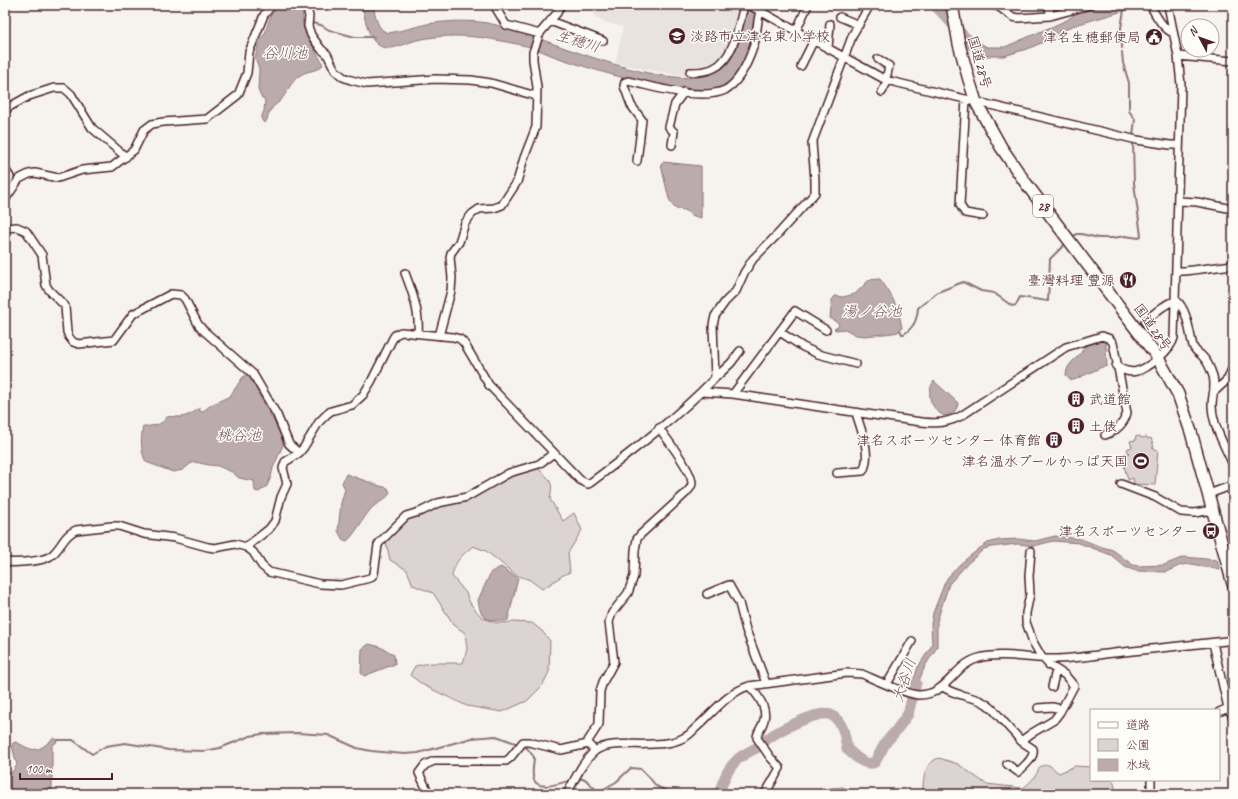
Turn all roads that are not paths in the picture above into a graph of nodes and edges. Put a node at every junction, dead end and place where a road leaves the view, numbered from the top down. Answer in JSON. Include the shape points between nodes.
{"nodes":[{"id":1,"x":272,"y":5,"type":"edge"},
{"id":2,"x":306,"y":5,"type":"edge"},
{"id":3,"x":494,"y":5,"type":"edge"},
{"id":4,"x":561,"y":5,"type":"edge"},
{"id":5,"x":744,"y":5,"type":"edge"},
{"id":6,"x":749,"y":5,"type":"edge"},
{"id":7,"x":808,"y":5,"type":"edge"},
{"id":8,"x":870,"y":5,"type":"edge"},
{"id":9,"x":952,"y":5,"type":"edge"},
{"id":10,"x":996,"y":5,"type":"edge"},
{"id":11,"x":1049,"y":5,"type":"edge"},
{"id":12,"x":1090,"y":5,"type":"edge"},
{"id":13,"x":1150,"y":5,"type":"edge"},
{"id":14,"x":1168,"y":5,"type":"edge"},
{"id":15,"x":759,"y":11,"type":"junction"},
{"id":16,"x":1050,"y":16,"type":"junction"},
{"id":17,"x":840,"y":17,"type":"dead end"},
{"id":18,"x":550,"y":21,"type":"junction"},
{"id":19,"x":830,"y":24,"type":"dead end"},
{"id":20,"x":859,"y":25,"type":"junction"},
{"id":21,"x":796,"y":31,"type":"junction"},
{"id":22,"x":1173,"y":33,"type":"junction"},
{"id":23,"x":539,"y":36,"type":"junction"},
{"id":24,"x":814,"y":40,"type":"junction"},
{"id":25,"x":603,"y":41,"type":"dead end"},
{"id":26,"x":828,"y":48,"type":"junction"},
{"id":27,"x":845,"y":56,"type":"junction"},
{"id":28,"x":1178,"y":56,"type":"junction"},
{"id":29,"x":878,"y":59,"type":"dead end"},
{"id":30,"x":1233,"y":61,"type":"edge"},
{"id":31,"x":801,"y":66,"type":"dead end"},
{"id":32,"x":690,"y":72,"type":"dead end"},
{"id":33,"x":887,"y":80,"type":"junction"},
{"id":34,"x":684,"y":92,"type":"junction"},
{"id":35,"x":882,"y":92,"type":"dead end"},
{"id":36,"x":536,"y":96,"type":"junction"},
{"id":37,"x":971,"y":101,"type":"junction"},
{"id":38,"x":5,"y":111,"type":"edge"},
{"id":39,"x":672,"y":145,"type":"dead end"},
{"id":40,"x":1179,"y":146,"type":"junction"},
{"id":41,"x":126,"y":157,"type":"junction"},
{"id":42,"x":637,"y":161,"type":"dead end"},
{"id":43,"x":5,"y":169,"type":"edge"},
{"id":44,"x":5,"y":191,"type":"edge"},
{"id":45,"x":5,"y":200,"type":"edge"},
{"id":46,"x":1179,"y":201,"type":"junction"},
{"id":47,"x":1233,"y":209,"type":"edge"},
{"id":48,"x":983,"y":216,"type":"dead end"},
{"id":49,"x":5,"y":228,"type":"edge"},
{"id":50,"x":1233,"y":265,"type":"edge"},
{"id":51,"x":1177,"y":270,"type":"junction"},
{"id":52,"x":404,"y":272,"type":"dead end"},
{"id":53,"x":1176,"y":300,"type":"junction"},
{"id":54,"x":1145,"y":322,"type":"dead end"},
{"id":55,"x":826,"y":330,"type":"dead end"},
{"id":56,"x":780,"y":332,"type":"junction"},
{"id":57,"x":418,"y":334,"type":"junction"},
{"id":58,"x":439,"y":336,"type":"junction"},
{"id":59,"x":740,"y":351,"type":"dead end"},
{"id":60,"x":1158,"y":358,"type":"junction"},
{"id":61,"x":856,"y":364,"type":"dead end"},
{"id":62,"x":1116,"y":366,"type":"junction"},
{"id":63,"x":1233,"y":366,"type":"edge"},
{"id":64,"x":715,"y":378,"type":"junction"},
{"id":65,"x":1231,"y":380,"type":"edge"},
{"id":66,"x":1215,"y":391,"type":"junction"},
{"id":67,"x":702,"y":392,"type":"junction"},
{"id":68,"x":733,"y":394,"type":"junction"},
{"id":69,"x":856,"y":413,"type":"junction"},
{"id":70,"x":659,"y":428,"type":"junction"},
{"id":71,"x":1105,"y":435,"type":"dead end"},
{"id":72,"x":299,"y":453,"type":"junction"},
{"id":73,"x":554,"y":453,"type":"junction"},
{"id":74,"x":1233,"y":465,"type":"edge"},
{"id":75,"x":837,"y":473,"type":"dead end"},
{"id":76,"x":1121,"y":484,"type":"dead end"},
{"id":77,"x":1233,"y":485,"type":"edge"},
{"id":78,"x":1209,"y":494,"type":"junction"},
{"id":79,"x":1213,"y":510,"type":"junction"},
{"id":80,"x":246,"y":547,"type":"junction"},
{"id":81,"x":1031,"y":550,"type":"dead end"},
{"id":82,"x":5,"y":562,"type":"edge"},
{"id":83,"x":1233,"y":584,"type":"edge"},
{"id":84,"x":707,"y":594,"type":"dead end"},
{"id":85,"x":1233,"y":639,"type":"edge"},
{"id":86,"x":912,"y":641,"type":"dead end"},
{"id":87,"x":1213,"y":643,"type":"junction"},
{"id":88,"x":1043,"y":659,"type":"junction"},
{"id":89,"x":1056,"y":670,"type":"junction"},
{"id":90,"x":766,"y":683,"type":"junction"},
{"id":91,"x":887,"y":684,"type":"junction"},
{"id":92,"x":749,"y":686,"type":"junction"},
{"id":93,"x":943,"y":687,"type":"junction"},
{"id":94,"x":1052,"y":687,"type":"dead end"},
{"id":95,"x":1230,"y":707,"type":"edge"},
{"id":96,"x":1038,"y":708,"type":"dead end"},
{"id":97,"x":1061,"y":709,"type":"junction"},
{"id":98,"x":1220,"y":712,"type":"edge"},
{"id":99,"x":1233,"y":717,"type":"edge"},
{"id":100,"x":1021,"y":741,"type":"junction"},
{"id":101,"x":588,"y":744,"type":"junction"},
{"id":102,"x":595,"y":751,"type":"junction"},
{"id":103,"x":1007,"y":764,"type":"dead end"},
{"id":104,"x":1151,"y":781,"type":"edge"},
{"id":105,"x":1151,"y":793,"type":"dead end"},
{"id":106,"x":429,"y":794,"type":"edge"},
{"id":107,"x":567,"y":794,"type":"edge"},
{"id":108,"x":765,"y":794,"type":"edge"}],
"edges":[{"from":1,"to":41,"type":"street","via":[[264,15],[249,52],[247,73],[238,95],[207,119],[163,122],[148,126],[134,150]]},
{"from":2,"to":36,"type":"street","via":[[309,13],[308,30],[327,54],[335,70],[343,77],[358,83],[471,80]]},
{"from":3,"to":23,"type":"street","via":[[506,25]]},
{"from":4,"to":18,"type":"street"},
{"from":5,"to":32,"type":"street","via":[[727,56],[714,68]]},
{"from":6,"to":15,"type":"street"},
{"from":7,"to":21,"type":"street"},
{"from":8,"to":20,"type":"street"},
{"from":9,"to":37,"type":"highway","name":"国道28号","number":"28"},
{"from":10,"to":16,"type":"street","via":[[1016,18]]},
{"from":11,"to":16,"type":"street"},
{"from":12,"to":16,"type":"street"},
{"from":13,"to":22,"type":"street","via":[[1158,20]]},
{"from":14,"to":22,"type":"street"},
{"from":15,"to":21,"type":"street"},
{"from":15,"to":34,"type":"street","via":[[754,44],[748,60],[731,86],[709,94]]},
{"from":17,"to":20,"type":"street"},
{"from":18,"to":23,"type":"street"},
{"from":18,"to":25,"type":"street"},
{"from":19,"to":26,"type":"street"},
{"from":20,"to":27,"type":"street"},
{"from":21,"to":24,"type":"street"},
{"from":22,"to":28,"type":"street"},
{"from":23,"to":36,"type":"street","via":[[533,60]]},
{"from":24,"to":26,"type":"street"},
{"from":24,"to":31,"type":"street"},
{"from":26,"to":27,"type":"street"},
{"from":27,"to":33,"type":"street"},
{"from":27,"to":64,"type":"street","via":[[812,143],[815,193],[753,259],[736,291],[715,316]]},
{"from":28,"to":30,"type":"street"},
{"from":28,"to":40,"type":"street","via":[[1181,85]]},
{"from":29,"to":33,"type":"street","via":[[889,66]]},
{"from":33,"to":35,"type":"street"},
{"from":33,"to":37,"type":"street"},
{"from":34,"to":39,"type":"street","via":[[675,104],[669,127],[674,132]]},
{"from":34,"to":42,"type":"street","via":[[625,82],[624,86],[631,104],[642,120]]},
{"from":36,"to":58,"type":"street","via":[[536,127],[517,184],[500,206],[482,208],[472,214],[451,253],[451,291]]},
{"from":37,"to":40,"type":"street","via":[[1137,140]]},
{"from":37,"to":48,"type":"street","via":[[960,206],[965,213]]},
{"from":37,"to":60,"type":"highway","name":"国道28号","number":"28","via":[[1025,182]]},
{"from":38,"to":41,"type":"street","via":[[29,96],[54,88],[64,88],[71,94],[92,128]]},
{"from":40,"to":46,"type":"street"},
{"from":41,"to":45,"type":"street","via":[[110,168],[82,170],[58,178],[29,174],[19,179]]},
{"from":43,"to":44,"type":"street","via":[[10,177]]},
{"from":46,"to":47,"type":"street"},
{"from":46,"to":51,"type":"street"},
{"from":49,"to":72,"type":"street","via":[[24,229],[36,246],[43,258],[46,285],[65,306],[67,332],[73,342],[82,344],[114,340],[135,312],[171,294],[181,295],[203,330],[253,374],[277,415],[289,444]]},
{"from":50,"to":51,"type":"street"},
{"from":51,"to":53,"type":"street"},
{"from":52,"to":57,"type":"street","via":[[418,316]]},
{"from":53,"to":54,"type":"street","via":[[1154,312]]},
{"from":53,"to":60,"type":"street","via":[[1174,340]]},
{"from":53,"to":66,"type":"street","via":[[1184,312],[1194,350],[1203,356],[1212,374]]},
{"from":55,"to":56,"type":"street","via":[[795,311]]},
{"from":56,"to":61,"type":"street","via":[[818,354]]},
{"from":56,"to":68,"type":"street"},
{"from":57,"to":58,"type":"street"},
{"from":57,"to":72,"type":"street","via":[[404,332],[396,335],[363,395],[352,405],[327,414]]},
{"from":58,"to":73,"type":"street","via":[[462,341],[489,385]]},
{"from":59,"to":64,"type":"street"},
{"from":60,"to":62,"type":"street","via":[[1137,371],[1126,371]]},
{"from":60,"to":78,"type":"highway","name":"国道28号","number":"28","via":[[1185,412]]},
{"from":62,"to":69,"type":"street","via":[[1113,343],[1102,336],[1066,347],[961,416],[946,422],[921,422]]},
{"from":62,"to":71,"type":"street","via":[[1127,413],[1123,424]]},
{"from":63,"to":65,"type":"street"},
{"from":64,"to":67,"type":"street"},
{"from":65,"to":66,"type":"street"},
{"from":66,"to":74,"type":"street","via":[[1212,406],[1214,417]]},
{"from":67,"to":68,"type":"street"},
{"from":67,"to":70,"type":"street"},
{"from":68,"to":69,"type":"street"},
{"from":69,"to":75,"type":"street","via":[[866,453],[866,465],[863,471]]},
{"from":70,"to":73,"type":"street","via":[[588,484],[580,480]]},
{"from":70,"to":101,"type":"street","via":[[687,469],[691,486],[686,494],[637,539],[634,576],[628,593],[612,613],[609,622],[614,662],[600,691],[599,724]]},
{"from":72,"to":80,"type":"street","via":[[284,464],[287,484],[275,521]]},
{"from":73,"to":80,"type":"street","via":[[539,464],[509,473],[467,497],[438,503],[422,512],[406,516],[380,542],[374,574],[362,581],[341,585],[320,584],[273,573],[266,570],[253,552]]},
{"from":76,"to":79,"type":"street","via":[[1155,497],[1182,512]]},
{"from":77,"to":78,"type":"street"},
{"from":78,"to":79,"type":"highway","name":"国道28号","number":"28"},
{"from":79,"to":83,"type":"highway","name":"国道28号","number":"28"},
{"from":80,"to":82,"type":"street","via":[[235,544],[208,547],[112,526],[71,532],[48,558]]},
{"from":81,"to":88,"type":"street","via":[[1030,594],[1026,622]]},
{"from":84,"to":90,"type":"street","via":[[729,585],[739,602],[746,630]]},
{"from":85,"to":87,"type":"street"},
{"from":86,"to":91,"type":"street"},
{"from":87,"to":88,"type":"street"},
{"from":87,"to":95,"type":"street"},
{"from":88,"to":89,"type":"street"},
{"from":88,"to":93,"type":"street","via":[[979,658],[963,666]]},
{"from":89,"to":94,"type":"street"},
{"from":89,"to":97,"type":"street","via":[[1065,675],[1074,686]]},
{"from":90,"to":91,"type":"street","via":[[854,673]]},
{"from":90,"to":92,"type":"street"},
{"from":91,"to":93,"type":"street","via":[[918,695],[932,693]]},
{"from":92,"to":102,"type":"street","via":[[730,696],[686,737],[675,742],[614,745]]},
{"from":92,"to":108,"type":"street","via":[[762,702],[764,719],[757,738],[780,768]]},
{"from":93,"to":100,"type":"street","via":[[983,702],[998,713]]},
{"from":95,"to":98,"type":"street"},
{"from":95,"to":99,"type":"street"},
{"from":96,"to":97,"type":"street"},
{"from":97,"to":100,"type":"street","via":[[1054,720]]},
{"from":100,"to":103,"type":"street","via":[[1033,749],[1031,758],[1018,772]]},
{"from":101,"to":102,"type":"street"},
{"from":101,"to":106,"type":"street","via":[[561,750],[523,742],[506,761],[434,762],[425,765],[419,773]]},
{"from":102,"to":107,"type":"street"},
{"from":104,"to":105,"type":"street"}]}
